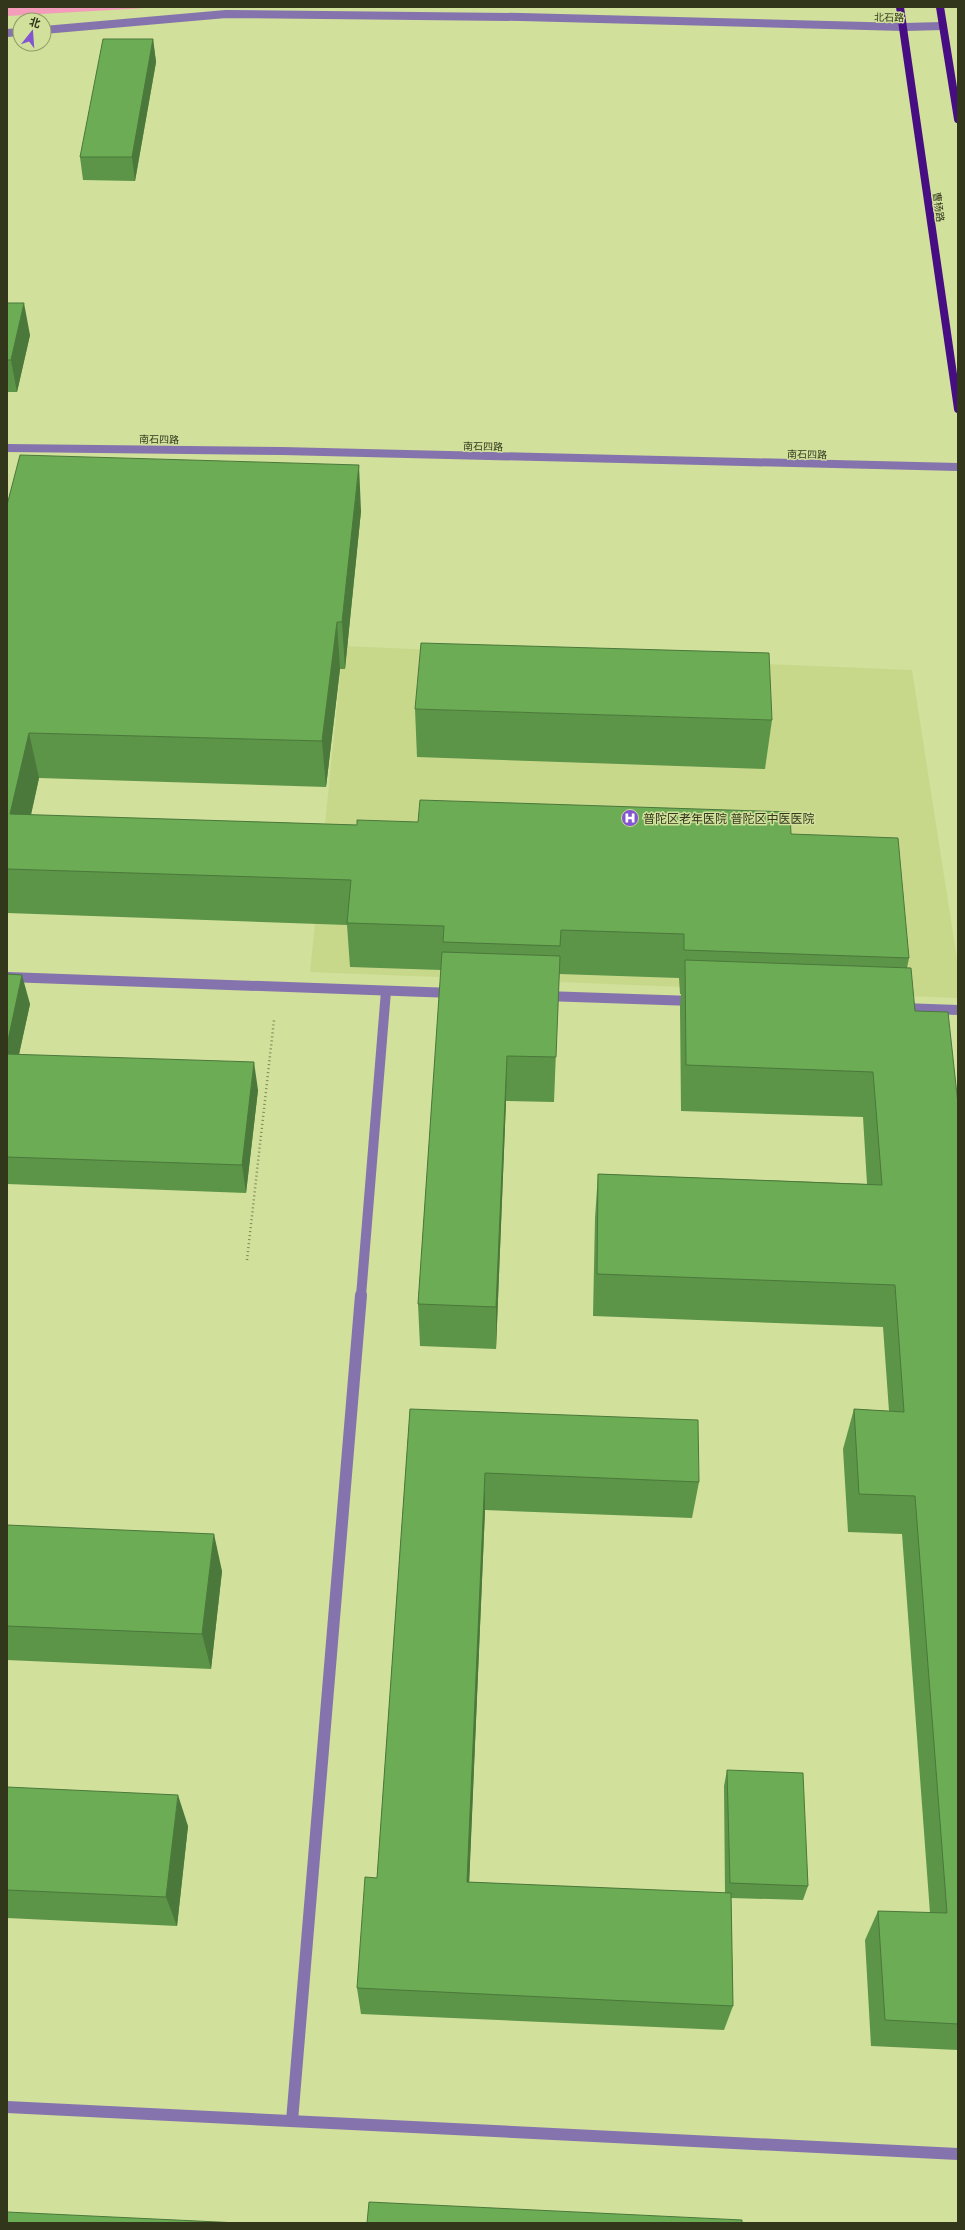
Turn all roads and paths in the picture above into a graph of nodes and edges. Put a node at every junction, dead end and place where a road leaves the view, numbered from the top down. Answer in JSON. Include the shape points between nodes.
{"nodes":[{"id":1,"x":900,"y":7,"type":"edge"},
{"id":2,"x":940,"y":7,"type":"edge"},
{"id":3,"x":943,"y":26,"type":"junction"},
{"id":4,"x":904,"y":27,"type":"junction"},
{"id":5,"x":52,"y":29,"type":"edge"},
{"id":6,"x":958,"y":119,"type":"edge"},
{"id":7,"x":958,"y":410,"type":"edge"},
{"id":8,"x":7,"y":448,"type":"edge"},
{"id":9,"x":958,"y":467,"type":"edge"},
{"id":10,"x":7,"y":977,"type":"edge"},
{"id":11,"x":277,"y":986,"type":"junction"},
{"id":12,"x":386,"y":990,"type":"junction"},
{"id":13,"x":466,"y":993,"type":"edge"},
{"id":14,"x":537,"y":996,"type":"edge"},
{"id":15,"x":704,"y":1001,"type":"edge"},
{"id":16,"x":894,"y":1008,"type":"edge"},
{"id":17,"x":958,"y":1010,"type":"edge"},
{"id":18,"x":247,"y":1260,"type":"dead end"},
{"id":19,"x":7,"y":2107,"type":"edge"},
{"id":20,"x":292,"y":2121,"type":"junction"},
{"id":21,"x":958,"y":2154,"type":"edge"}],
"edges":[{"from":1,"to":4,"type":"main road","name":"曹杨路"},
{"from":2,"to":3,"type":"main road"},
{"from":3,"to":4,"type":"street","name":"北石路"},
{"from":3,"to":6,"type":"main road"},
{"from":4,"to":5,"type":"street","name":"北石路","via":[[521,17],[226,14]]},
{"from":4,"to":7,"type":"main road","name":"曹杨路"},
{"from":8,"to":9,"type":"street","name":"南石四路","via":[[282,451]]},
{"from":10,"to":11,"type":"street"},
{"from":11,"to":12,"type":"street"},
{"from":11,"to":18,"type":"path"},
{"from":12,"to":13,"type":"street"},
{"from":12,"to":20,"type":"street"},
{"from":14,"to":15,"type":"street"},
{"from":16,"to":17,"type":"street"},
{"from":19,"to":20,"type":"street"},
{"from":20,"to":21,"type":"street"}]}
